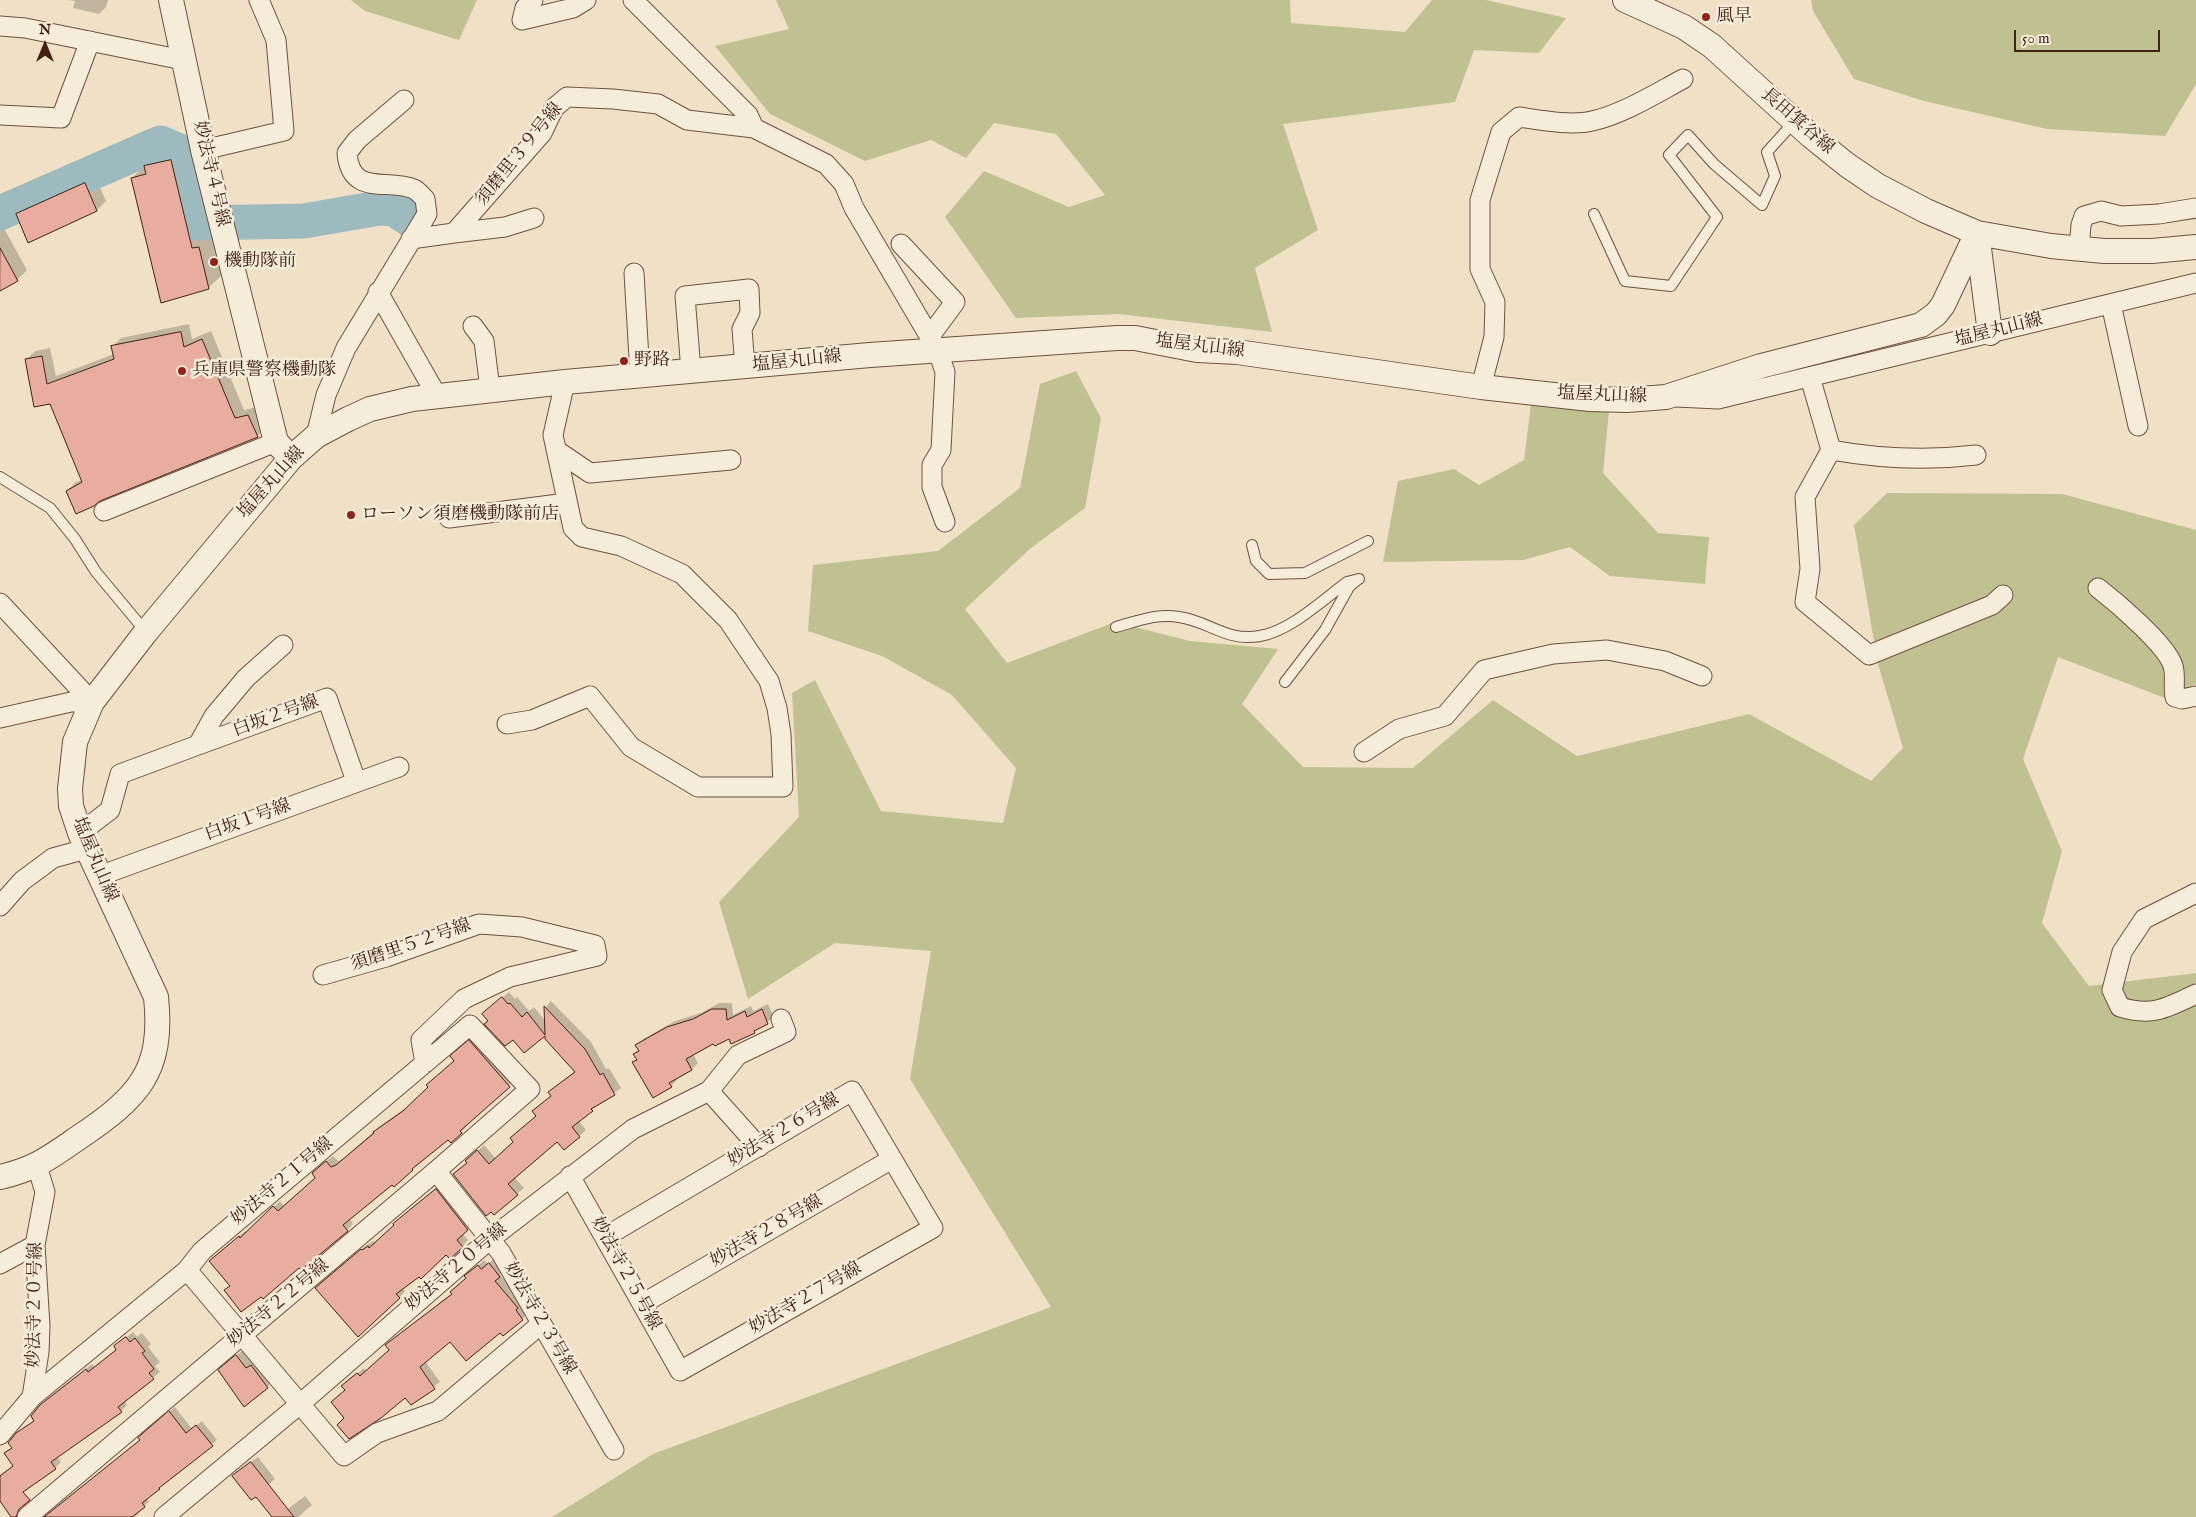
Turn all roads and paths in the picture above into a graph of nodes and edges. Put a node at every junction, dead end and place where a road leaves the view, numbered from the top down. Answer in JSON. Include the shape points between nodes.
{"nodes":[{"id":1,"x":171,"y":0,"type":"edge"},
{"id":2,"x":259,"y":0,"type":"edge"},
{"id":3,"x":533,"y":0,"type":"edge"},
{"id":4,"x":586,"y":0,"type":"edge"},
{"id":5,"x":633,"y":0,"type":"edge"},
{"id":6,"x":1625,"y":0,"type":"edge"},
{"id":7,"x":0,"y":26,"type":"edge"},
{"id":8,"x":90,"y":41,"type":"junction"},
{"id":9,"x":183,"y":60,"type":"junction"},
{"id":10,"x":1683,"y":79,"type":"dead end"},
{"id":11,"x":404,"y":100,"type":"dead end"},
{"id":12,"x":0,"y":115,"type":"edge"},
{"id":13,"x":1795,"y":121,"type":"junction"},
{"id":14,"x":754,"y":128,"type":"junction"},
{"id":15,"x":203,"y":150,"type":"junction"},
{"id":16,"x":2196,"y":208,"type":"edge"},
{"id":17,"x":1594,"y":214,"type":"dead end"},
{"id":18,"x":534,"y":218,"type":"dead end"},
{"id":19,"x":454,"y":233,"type":"junction"},
{"id":20,"x":1976,"y":233,"type":"junction"},
{"id":21,"x":411,"y":239,"type":"junction"},
{"id":22,"x":901,"y":244,"type":"dead end"},
{"id":23,"x":2196,"y":247,"type":"edge"},
{"id":24,"x":2079,"y":250,"type":"junction"},
{"id":25,"x":634,"y":273,"type":"dead end"},
{"id":26,"x":2196,"y":283,"type":"edge"},
{"id":27,"x":378,"y":292,"type":"junction"},
{"id":28,"x":2111,"y":304,"type":"junction"},
{"id":29,"x":473,"y":326,"type":"dead end"},
{"id":30,"x":1990,"y":333,"type":"junction"},
{"id":31,"x":934,"y":343,"type":"junction"},
{"id":32,"x":745,"y":367,"type":"junction"},
{"id":33,"x":691,"y":372,"type":"junction"},
{"id":34,"x":640,"y":376,"type":"junction"},
{"id":35,"x":1810,"y":377,"type":"junction"},
{"id":36,"x":565,"y":382,"type":"junction"},
{"id":37,"x":1481,"y":387,"type":"junction"},
{"id":38,"x":490,"y":389,"type":"junction"},
{"id":39,"x":437,"y":396,"type":"junction"},
{"id":40,"x":1666,"y":397,"type":"junction"},
{"id":41,"x":2138,"y":426,"type":"dead end"},
{"id":42,"x":316,"y":436,"type":"junction"},
{"id":43,"x":284,"y":450,"type":"junction"},
{"id":44,"x":556,"y":450,"type":"junction"},
{"id":45,"x":1831,"y":450,"type":"junction"},
{"id":46,"x":1976,"y":455,"type":"dead end"},
{"id":47,"x":731,"y":460,"type":"dead end"},
{"id":48,"x":0,"y":477,"type":"edge"},
{"id":49,"x":567,"y":503,"type":"junction"},
{"id":50,"x":104,"y":511,"type":"dead end"},
{"id":51,"x":449,"y":518,"type":"dead end"},
{"id":52,"x":945,"y":522,"type":"dead end"},
{"id":53,"x":1368,"y":541,"type":"dead end"},
{"id":54,"x":1252,"y":545,"type":"dead end"},
{"id":55,"x":2098,"y":588,"type":"dead end"},
{"id":56,"x":2003,"y":595,"type":"dead end"},
{"id":57,"x":0,"y":603,"type":"edge"},
{"id":58,"x":1116,"y":628,"type":"dead end"},
{"id":59,"x":146,"y":632,"type":"junction"},
{"id":60,"x":283,"y":645,"type":"dead end"},
{"id":61,"x":1702,"y":676,"type":"dead end"},
{"id":62,"x":1285,"y":682,"type":"dead end"},
{"id":63,"x":2196,"y":696,"type":"edge"},
{"id":64,"x":92,"y":702,"type":"junction"},
{"id":65,"x":0,"y":718,"type":"edge"},
{"id":66,"x":507,"y":724,"type":"dead end"},
{"id":67,"x":198,"y":745,"type":"junction"},
{"id":68,"x":1364,"y":752,"type":"dead end"},
{"id":69,"x":399,"y":767,"type":"dead end"},
{"id":70,"x":356,"y":781,"type":"junction"},
{"id":71,"x":83,"y":841,"type":"junction"},
{"id":72,"x":99,"y":876,"type":"junction"},
{"id":73,"x":2196,"y":893,"type":"edge"},
{"id":74,"x":0,"y":906,"type":"edge"},
{"id":75,"x":322,"y":976,"type":"dead end"},
{"id":76,"x":2196,"y":994,"type":"edge"},
{"id":77,"x":781,"y":1019,"type":"dead end"},
{"id":78,"x":425,"y":1063,"type":"junction"},
{"id":79,"x":530,"y":1089,"type":"joint"},
{"id":80,"x":709,"y":1091,"type":"junction"},
{"id":81,"x":759,"y":1146,"type":"junction"},
{"id":82,"x":892,"y":1159,"type":"junction"},
{"id":83,"x":37,"y":1166,"type":"junction"},
{"id":84,"x":436,"y":1171,"type":"junction"},
{"id":85,"x":570,"y":1176,"type":"junction"},
{"id":86,"x":0,"y":1177,"type":"edge"},
{"id":87,"x":933,"y":1228,"type":"joint"},
{"id":88,"x":605,"y":1237,"type":"junction"},
{"id":89,"x":489,"y":1240,"type":"junction"},
{"id":90,"x":35,"y":1245,"type":"junction"},
{"id":91,"x":0,"y":1264,"type":"edge"},
{"id":92,"x":187,"y":1270,"type":"junction"},
{"id":93,"x":642,"y":1304,"type":"junction"},
{"id":94,"x":541,"y":1324,"type":"junction"},
{"id":95,"x":242,"y":1335,"type":"junction"},
{"id":96,"x":680,"y":1371,"type":"joint"},
{"id":97,"x":32,"y":1397,"type":"junction"},
{"id":98,"x":300,"y":1404,"type":"junction"},
{"id":99,"x":0,"y":1435,"type":"edge"},
{"id":100,"x":614,"y":1450,"type":"dead end"},
{"id":101,"x":27,"y":1517,"type":"edge"},
{"id":102,"x":164,"y":1517,"type":"edge"}],
"edges":[{"from":1,"to":9,"type":"street","name":"妙法寺４号線"},
{"from":2,"to":15,"type":"street","via":[[276,40],[284,131]]},
{"from":3,"to":4,"type":"street","via":[[525,8],[522,20],[573,8]]},
{"from":5,"to":14,"type":"street","via":[[748,115]]},
{"from":6,"to":13,"type":"street","name":"長田箕谷線","via":[[1663,16],[1712,46]]},
{"from":7,"to":8,"type":"street"},
{"from":8,"to":9,"type":"street"},
{"from":8,"to":12,"type":"street","via":[[61,118]]},
{"from":9,"to":15,"type":"street","name":"妙法寺４号線"},
{"from":10,"to":37,"type":"street","via":[[1640,102],[1591,121],[1552,122],[1518,117],[1501,132],[1480,200],[1480,269],[1495,302],[1494,338]]},
{"from":11,"to":21,"type":"street","via":[[357,140],[348,153],[348,166],[357,178],[369,183],[414,189],[425,199],[427,214]]},
{"from":13,"to":17,"type":"lane","via":[[1767,152],[1775,176],[1762,205],[1714,164],[1688,135],[1669,155],[1717,217],[1671,286],[1625,281]]},
{"from":13,"to":20,"type":"street","name":"長田箕谷線","via":[[1847,165],[1878,186]]},
{"from":14,"to":19,"type":"street","name":"須磨里３９号線","via":[[687,120],[658,104],[568,97],[554,108],[542,133]]},
{"from":14,"to":31,"type":"street","via":[[826,164],[844,184],[854,208]]},
{"from":15,"to":43,"type":"street","name":"妙法寺４号線"},
{"from":16,"to":24,"type":"street","via":[[2120,216],[2101,211],[2084,216]]},
{"from":18,"to":19,"type":"street","via":[[505,227]]},
{"from":19,"to":21,"type":"street"},
{"from":20,"to":24,"type":"street","name":"長田箕谷線"},
{"from":20,"to":30,"type":"street"},
{"from":20,"to":40,"type":"street","via":[[1943,305],[1920,325],[1761,366]]},
{"from":21,"to":27,"type":"street"},
{"from":22,"to":31,"type":"street","via":[[955,302]]},
{"from":23,"to":24,"type":"street","name":"長田箕谷線","via":[[2130,252]]},
{"from":25,"to":34,"type":"street"},
{"from":26,"to":28,"type":"street","name":"塩屋丸山線"},
{"from":27,"to":39,"type":"street"},
{"from":27,"to":42,"type":"street","via":[[339,364],[326,395]]},
{"from":28,"to":30,"type":"street","name":"塩屋丸山線"},
{"from":28,"to":41,"type":"street"},
{"from":29,"to":38,"type":"street","via":[[484,341]]},
{"from":30,"to":35,"type":"street","name":"塩屋丸山線"},
{"from":31,"to":32,"type":"street","name":"塩屋丸山線","via":[[870,355]]},
{"from":31,"to":37,"type":"street","name":"塩屋丸山線","via":[[1135,338],[1196,350],[1237,352]]},
{"from":31,"to":52,"type":"street","via":[[945,372],[941,450],[932,465],[932,488]]},
{"from":32,"to":33,"type":"street","name":"塩屋丸山線"},
{"from":32,"to":33,"type":"street","via":[[742,329],[750,313],[749,289],[685,296]]},
{"from":33,"to":34,"type":"street","name":"塩屋丸山線"},
{"from":34,"to":36,"type":"street","name":"塩屋丸山線"},
{"from":35,"to":40,"type":"street","name":"塩屋丸山線","via":[[1718,399]]},
{"from":35,"to":45,"type":"street"},
{"from":36,"to":38,"type":"street","name":"塩屋丸山線"},
{"from":36,"to":44,"type":"street","via":[[553,435]]},
{"from":37,"to":40,"type":"street","name":"塩屋丸山線","via":[[1590,399]]},
{"from":38,"to":39,"type":"street","name":"塩屋丸山線"},
{"from":39,"to":42,"type":"street","name":"塩屋丸山線","via":[[370,409]]},
{"from":42,"to":43,"type":"street","name":"塩屋丸山線"},
{"from":43,"to":50,"type":"street"},
{"from":43,"to":59,"type":"street","name":"塩屋丸山線"},
{"from":44,"to":47,"type":"street","via":[[590,473]]},
{"from":44,"to":49,"type":"street"},
{"from":45,"to":46,"type":"street","via":[[1874,457],[1936,460]]},
{"from":45,"to":56,"type":"street","via":[[1805,497],[1810,570],[1806,602],[1826,620],[1869,655],[1992,605]]},
{"from":48,"to":59,"type":"lane","via":[[50,508],[76,539],[96,572]]},
{"from":49,"to":51,"type":"street"},
{"from":49,"to":66,"type":"street","via":[[573,528],[582,537],[621,546],[682,574],[728,620],[769,681],[781,734],[783,787],[698,787],[631,747],[590,696],[532,720]]},
{"from":53,"to":54,"type":"lane","via":[[1305,573],[1269,574],[1256,561]]},
{"from":55,"to":63,"type":"street","via":[[2130,601],[2174,667],[2175,698]]},
{"from":57,"to":64,"type":"street"},
{"from":58,"to":62,"type":"lane","via":[[1153,616],[1181,617],[1233,636],[1260,636],[1285,627],[1347,582],[1359,578],[1349,587],[1325,630]]},
{"from":59,"to":64,"type":"street","name":"塩屋丸山線"},
{"from":60,"to":67,"type":"street","via":[[246,678],[214,716]]},
{"from":61,"to":68,"type":"street","via":[[1665,662],[1607,650],[1544,656],[1484,670],[1445,716],[1399,729]]},
{"from":64,"to":65,"type":"street","via":[[71,702]]},
{"from":64,"to":71,"type":"street","name":"塩屋丸山線","via":[[75,742],[71,772],[72,806]]},
{"from":67,"to":70,"type":"street","name":"白坂２号線","via":[[327,698]]},
{"from":67,"to":71,"type":"street","via":[[120,774],[110,810]]},
{"from":69,"to":70,"type":"street","name":"白坂１号線"},
{"from":70,"to":72,"type":"street","name":"白坂１号線"},
{"from":71,"to":72,"type":"street","name":"塩屋丸山線"},
{"from":71,"to":74,"type":"street","via":[[22,881]]},
{"from":72,"to":83,"type":"street","name":"塩屋丸山線","via":[[156,998],[158,1020],[154,1058],[144,1080],[123,1105]]},
{"from":73,"to":76,"type":"street","via":[[2144,919],[2122,952],[2112,990],[2120,1007],[2138,1012],[2165,1009]]},
{"from":75,"to":78,"type":"street","name":"須磨里５２号線","via":[[479,924],[522,927],[594,945],[597,956],[510,977],[464,1000],[420,1040]]},
{"from":77,"to":80,"type":"street","via":[[786,1032],[738,1054]]},
{"from":78,"to":79,"type":"street","name":"妙法寺２１号線","via":[[470,1025]]},
{"from":78,"to":92,"type":"street","name":"妙法寺２１号線","via":[[202,1251]]},
{"from":79,"to":84,"type":"street","name":"妙法寺２２号線"},
{"from":80,"to":81,"type":"street"},
{"from":80,"to":85,"type":"street","name":"妙法寺２０号線","via":[[633,1129]]},
{"from":81,"to":82,"type":"street","name":"妙法寺２６号線","via":[[852,1091]]},
{"from":81,"to":88,"type":"street","name":"妙法寺２６号線"},
{"from":82,"to":87,"type":"street","name":"妙法寺２６号線"},
{"from":82,"to":93,"type":"street","name":"妙法寺２８号線"},
{"from":83,"to":86,"type":"street","name":"塩屋丸山線"},
{"from":83,"to":90,"type":"street","name":"妙法寺２０号線","via":[[45,1192]]},
{"from":84,"to":89,"type":"street","name":"妙法寺２３号線"},
{"from":84,"to":95,"type":"street","name":"妙法寺２２号線"},
{"from":85,"to":88,"type":"street","name":"妙法寺２５号線"},
{"from":85,"to":89,"type":"street","name":"妙法寺２０号線"},
{"from":87,"to":96,"type":"street","name":"妙法寺２７号線"},
{"from":88,"to":93,"type":"street","name":"妙法寺２５号線"},
{"from":89,"to":94,"type":"street","name":"妙法寺２３号線","via":[[501,1253]]},
{"from":89,"to":98,"type":"street","name":"妙法寺２０号線"},
{"from":90,"to":91,"type":"street"},
{"from":90,"to":97,"type":"street","name":"妙法寺２０号線","via":[[40,1326]]},
{"from":92,"to":95,"type":"street"},
{"from":92,"to":97,"type":"street","name":"妙法寺２１号線"},
{"from":93,"to":96,"type":"street","name":"妙法寺２５号線"},
{"from":94,"to":98,"type":"street","via":[[438,1411],[377,1433],[344,1456]]},
{"from":94,"to":100,"type":"street","name":"妙法寺２３号線"},
{"from":95,"to":98,"type":"street"},
{"from":95,"to":101,"type":"street","name":"妙法寺２２号線"},
{"from":97,"to":99,"type":"street"},
{"from":98,"to":102,"type":"street","name":"妙法寺２０号線"}]}
